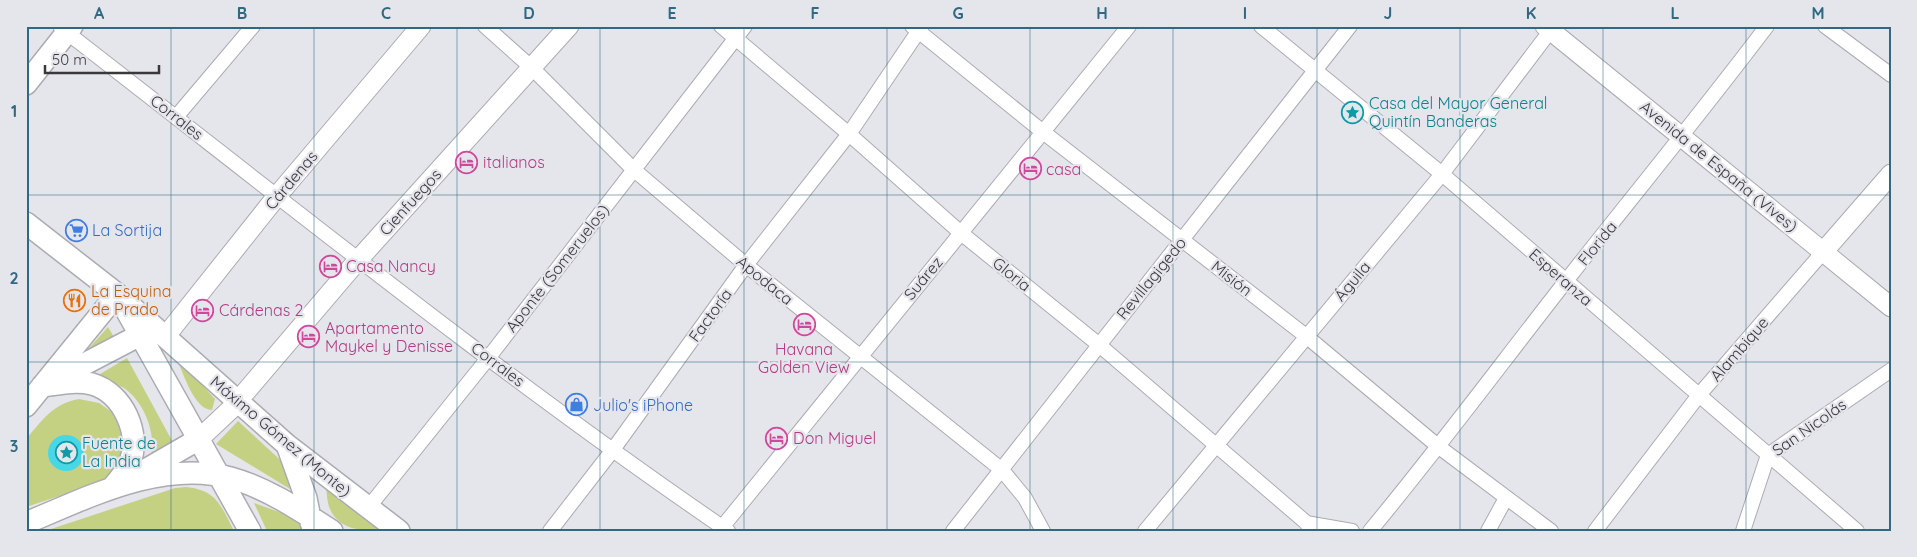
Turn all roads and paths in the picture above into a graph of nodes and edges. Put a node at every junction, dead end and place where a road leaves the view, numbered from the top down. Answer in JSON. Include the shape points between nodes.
{"nodes":[{"id":1,"x":253,"y":26,"type":"edge"},
{"id":2,"x":421,"y":26,"type":"edge"},
{"id":3,"x":485,"y":26,"type":"edge"},
{"id":4,"x":569,"y":26,"type":"edge"},
{"id":5,"x":721,"y":26,"type":"edge"},
{"id":6,"x":744,"y":26,"type":"edge"},
{"id":7,"x":1129,"y":26,"type":"edge"},
{"id":8,"x":1261,"y":26,"type":"edge"},
{"id":9,"x":1350,"y":26,"type":"edge"},
{"id":10,"x":1767,"y":26,"type":"edge"},
{"id":11,"x":1825,"y":26,"type":"edge"},
{"id":12,"x":66,"y":28,"type":"edge"},
{"id":13,"x":918,"y":28,"type":"edge"},
{"id":14,"x":1550,"y":28,"type":"edge"},
{"id":15,"x":735,"y":39,"type":"junction"},
{"id":16,"x":532,"y":68,"type":"junction"},
{"id":17,"x":1316,"y":70,"type":"junction"},
{"id":18,"x":1891,"y":75,"type":"edge"},
{"id":19,"x":26,"y":84,"type":"edge"},
{"id":20,"x":176,"y":117,"type":"junction"},
{"id":21,"x":1043,"y":132,"type":"junction"},
{"id":22,"x":849,"y":134,"type":"junction"},
{"id":23,"x":1683,"y":136,"type":"junction"},
{"id":24,"x":633,"y":169,"type":"junction"},
{"id":25,"x":1442,"y":174,"type":"junction"},
{"id":26,"x":1891,"y":174,"type":"edge"},
{"id":27,"x":277,"y":196,"type":"junction"},
{"id":28,"x":26,"y":223,"type":"edge"},
{"id":29,"x":961,"y":232,"type":"junction"},
{"id":30,"x":1182,"y":240,"type":"junction"},
{"id":31,"x":1824,"y":251,"type":"junction"},
{"id":32,"x":358,"y":260,"type":"junction"},
{"id":33,"x":746,"y":265,"type":"junction"},
{"id":34,"x":1566,"y":282,"type":"junction"},
{"id":35,"x":117,"y":294,"type":"junction"},
{"id":36,"x":1891,"y":307,"type":"edge"},
{"id":37,"x":140,"y":335,"type":"junction"},
{"id":38,"x":1306,"y":336,"type":"junction"},
{"id":39,"x":165,"y":337,"type":"junction"},
{"id":40,"x":1098,"y":344,"type":"junction"},
{"id":41,"x":859,"y":356,"type":"junction"},
{"id":42,"x":489,"y":357,"type":"junction"},
{"id":43,"x":1891,"y":370,"type":"edge"},
{"id":44,"x":42,"y":386,"type":"junction"},
{"id":45,"x":1699,"y":395,"type":"junction"},
{"id":46,"x":237,"y":401,"type":"junction"},
{"id":47,"x":26,"y":406,"type":"edge"},
{"id":48,"x":199,"y":440,"type":"junction"},
{"id":49,"x":287,"y":445,"type":"junction"},
{"id":50,"x":1216,"y":446,"type":"junction"},
{"id":51,"x":1439,"y":447,"type":"junction"},
{"id":52,"x":612,"y":451,"type":"junction"},
{"id":53,"x":1768,"y":455,"type":"junction"},
{"id":54,"x":1002,"y":470,"type":"junction"},
{"id":55,"x":218,"y":475,"type":"junction"},
{"id":56,"x":112,"y":488,"type":"junction"},
{"id":57,"x":1506,"y":498,"type":"junction"},
{"id":58,"x":368,"y":508,"type":"junction"},
{"id":59,"x":26,"y":523,"type":"edge"},
{"id":60,"x":311,"y":523,"type":"edge"},
{"id":61,"x":1300,"y":524,"type":"edge"},
{"id":62,"x":723,"y":530,"type":"edge"},
{"id":63,"x":250,"y":531,"type":"edge"},
{"id":64,"x":332,"y":531,"type":"edge"},
{"id":65,"x":399,"y":531,"type":"edge"},
{"id":66,"x":550,"y":531,"type":"edge"},
{"id":67,"x":953,"y":531,"type":"edge"},
{"id":68,"x":1043,"y":531,"type":"edge"},
{"id":69,"x":1144,"y":531,"type":"edge"},
{"id":70,"x":1316,"y":531,"type":"edge"},
{"id":71,"x":1352,"y":531,"type":"edge"},
{"id":72,"x":1370,"y":531,"type":"edge"},
{"id":73,"x":1488,"y":531,"type":"edge"},
{"id":74,"x":1551,"y":531,"type":"edge"},
{"id":75,"x":1595,"y":531,"type":"edge"},
{"id":76,"x":1743,"y":531,"type":"edge"},
{"id":77,"x":1857,"y":531,"type":"edge"}],
"edges":[{"from":1,"to":20,"type":"street"},
{"from":2,"to":27,"type":"street","name":"Cárdenas"},
{"from":3,"to":16,"type":"street","name":"Apodaca"},
{"from":4,"to":16,"type":"street","name":"Cienfuegos"},
{"from":5,"to":15,"type":"street","name":"Gloria"},
{"from":6,"to":15,"type":"street","name":"Aponte (Someruelos)"},
{"from":7,"to":21,"type":"street","name":"Suárez"},
{"from":8,"to":17,"type":"street","name":"Esperanza"},
{"from":9,"to":17,"type":"street","name":"Revillagigedo"},
{"from":10,"to":23,"type":"street","name":"Florida"},
{"from":11,"to":18,"type":"street"},
{"from":12,"to":19,"type":"main road"},
{"from":12,"to":20,"type":"street","name":"Corrales"},
{"from":13,"to":21,"type":"street","name":"Misión"},
{"from":13,"to":22,"type":"street","name":"Factoría"},
{"from":14,"to":23,"type":"street","name":"Avenida de España (Vives)"},
{"from":14,"to":25,"type":"street","name":"Águila"},
{"from":15,"to":22,"type":"street","name":"Gloria"},
{"from":15,"to":24,"type":"street","name":"Aponte (Someruelos)"},
{"from":16,"to":24,"type":"street","name":"Apodaca"},
{"from":16,"to":32,"type":"street","name":"Cienfuegos"},
{"from":17,"to":25,"type":"street","name":"Esperanza"},
{"from":17,"to":30,"type":"street","name":"Revillagigedo"},
{"from":20,"to":27,"type":"street","name":"Corrales"},
{"from":21,"to":29,"type":"street","name":"Suárez"},
{"from":21,"to":30,"type":"street","name":"Misión"},
{"from":22,"to":29,"type":"street","name":"Gloria"},
{"from":22,"to":33,"type":"street","name":"Factoría"},
{"from":23,"to":31,"type":"street","name":"Avenida de España (Vives)"},
{"from":23,"to":34,"type":"street","name":"Florida"},
{"from":24,"to":33,"type":"street","name":"Apodaca"},
{"from":24,"to":42,"type":"street","name":"Aponte (Someruelos)"},
{"from":25,"to":34,"type":"street","name":"Esperanza"},
{"from":25,"to":38,"type":"street","name":"Águila"},
{"from":26,"to":31,"type":"street","name":"Alambique"},
{"from":27,"to":32,"type":"street","name":"Corrales"},
{"from":27,"to":39,"type":"street","name":"Cárdenas"},
{"from":28,"to":35,"type":"main road","name":"Máximo Gómez (Monte)"},
{"from":29,"to":40,"type":"street","name":"Gloria"},
{"from":29,"to":41,"type":"street","name":"Suárez"},
{"from":30,"to":38,"type":"street","name":"Misión"},
{"from":30,"to":40,"type":"street","name":"Revillagigedo"},
{"from":31,"to":36,"type":"street","name":"Avenida de España (Vives)"},
{"from":31,"to":45,"type":"street","name":"Alambique"},
{"from":32,"to":42,"type":"street","name":"Corrales"},
{"from":32,"to":46,"type":"street","name":"Cienfuegos"},
{"from":33,"to":41,"type":"street","name":"Apodaca"},
{"from":33,"to":52,"type":"street","name":"Factoría"},
{"from":34,"to":45,"type":"street","name":"Esperanza"},
{"from":34,"to":51,"type":"street","name":"Florida"},
{"from":35,"to":37,"type":"main road","name":"Máximo Gómez (Monte)"},
{"from":35,"to":39,"type":"main road","name":"Máximo Gómez (Monte)"},
{"from":35,"to":44,"type":"main road"},
{"from":37,"to":39,"type":"main road"},
{"from":37,"to":44,"type":"main road"},
{"from":37,"to":48,"type":"main road","name":"Máximo Gómez (Monte)"},
{"from":38,"to":50,"type":"street","name":"Águila"},
{"from":38,"to":51,"type":"street","name":"Misión"},
{"from":39,"to":46,"type":"main road","name":"Máximo Gómez (Monte)"},
{"from":40,"to":50,"type":"street","name":"Gloria"},
{"from":40,"to":54,"type":"street","name":"Revillagigedo"},
{"from":41,"to":54,"type":"street","name":"Apodaca"},
{"from":41,"to":62,"type":"street","name":"Suárez"},
{"from":42,"to":52,"type":"street","name":"Corrales"},
{"from":42,"to":58,"type":"street","name":"Aponte (Someruelos)"},
{"from":43,"to":53,"type":"street","name":"San Nicolás"},
{"from":44,"to":47,"type":"main road"},
{"from":44,"to":56,"type":"main road","via":[[93,384],[119,402],[132,431],[133,453],[124,473]]},
{"from":45,"to":53,"type":"street","name":"Esperanza"},
{"from":45,"to":75,"type":"street","name":"Alambique"},
{"from":46,"to":48,"type":"street","name":"Cienfuegos"},
{"from":46,"to":49,"type":"main road","name":"Máximo Gómez (Monte)"},
{"from":48,"to":55,"type":"main road","name":"Máximo Gómez (Monte)"},
{"from":48,"to":56,"type":"main road","name":"Cienfuegos"},
{"from":49,"to":58,"type":"main road","name":"Máximo Gómez (Monte)"},
{"from":49,"to":60,"type":"main road","via":[[306,498]]},
{"from":50,"to":61,"type":"street","name":"Gloria"},
{"from":50,"to":69,"type":"street","name":"Águila"},
{"from":51,"to":57,"type":"street","name":"Misión"},
{"from":51,"to":72,"type":"street","name":"Florida"},
{"from":52,"to":62,"type":"street","name":"Corrales"},
{"from":52,"to":66,"type":"street","name":"Factoría"},
{"from":53,"to":76,"type":"street","name":"San Nicolás"},
{"from":53,"to":77,"type":"street","name":"Esperanza"},
{"from":54,"to":67,"type":"street","name":"Revillagigedo"},
{"from":54,"to":68,"type":"street","name":"Apodaca","via":[[1025,498]]},
{"from":55,"to":56,"type":"main road","via":[[179,475]]},
{"from":55,"to":60,"type":"main road","via":[[247,483]]},
{"from":55,"to":63,"type":"main road","name":"Máximo Gómez (Monte)"},
{"from":56,"to":59,"type":"main road"},
{"from":57,"to":73,"type":"street"},
{"from":57,"to":74,"type":"street","name":"Misión"},
{"from":58,"to":65,"type":"main road","name":"Máximo Gómez (Monte)"},
{"from":60,"to":64,"type":"main road"},
{"from":61,"to":70,"type":"street","name":"Gloria"},
{"from":61,"to":71,"type":"street"}]}
